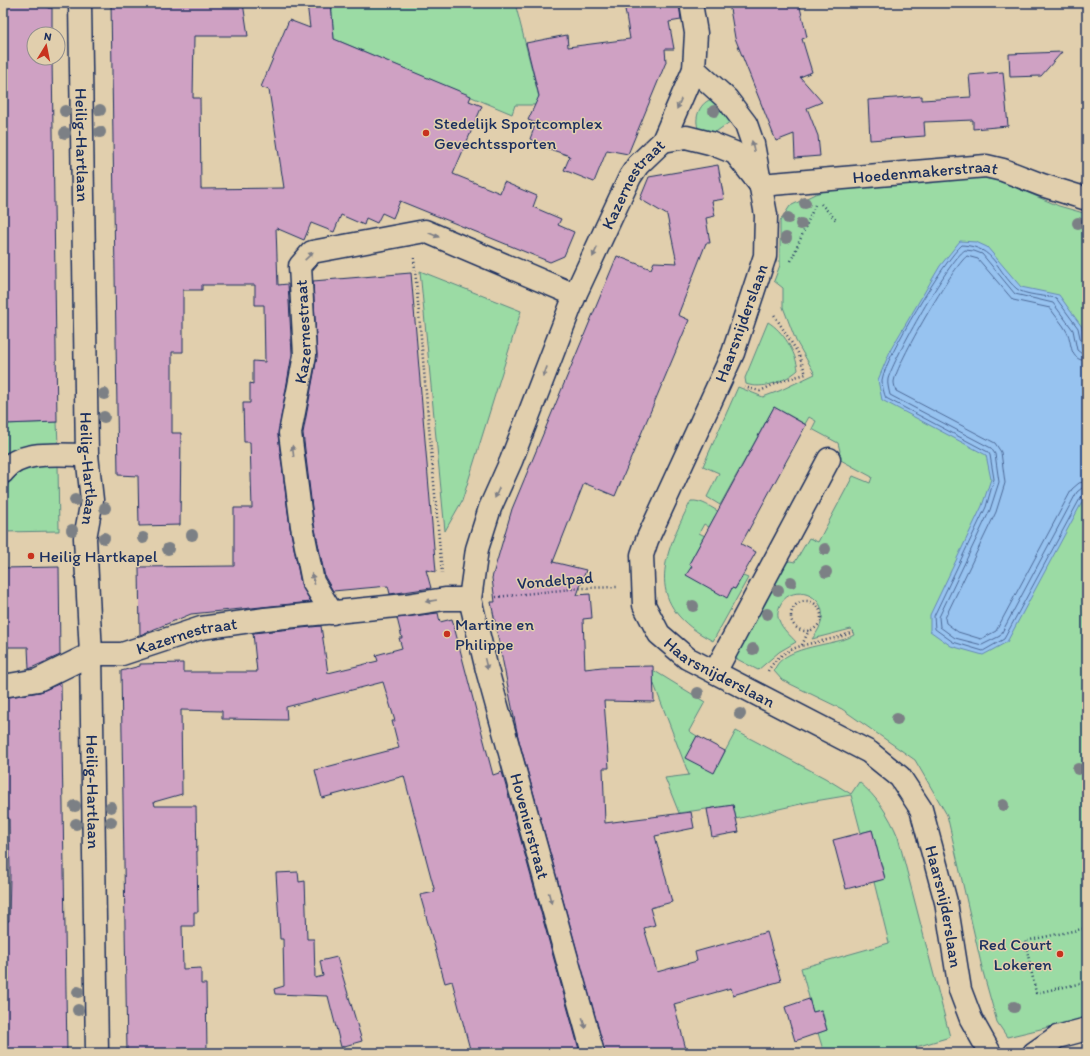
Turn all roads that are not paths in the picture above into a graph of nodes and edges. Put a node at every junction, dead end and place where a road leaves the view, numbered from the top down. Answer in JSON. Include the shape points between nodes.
{"nodes":[{"id":1,"x":80,"y":3,"type":"edge"},
{"id":2,"x":691,"y":3,"type":"edge"},
{"id":3,"x":694,"y":69,"type":"junction"},
{"id":4,"x":663,"y":141,"type":"junction"},
{"id":5,"x":760,"y":185,"type":"junction"},
{"id":6,"x":1087,"y":199,"type":"edge"},
{"id":7,"x":575,"y":295,"type":"junction"},
{"id":8,"x":87,"y":455,"type":"junction"},
{"id":9,"x":829,"y":459,"type":"dead end"},
{"id":10,"x":3,"y":472,"type":"edge"},
{"id":11,"x":470,"y":599,"type":"junction"},
{"id":12,"x":332,"y":613,"type":"junction"},
{"id":13,"x":91,"y":654,"type":"junction"},
{"id":14,"x":715,"y":672,"type":"junction"},
{"id":15,"x":3,"y":686,"type":"edge"},
{"id":16,"x":1087,"y":1029,"type":"edge"},
{"id":17,"x":97,"y":1053,"type":"edge"},
{"id":18,"x":593,"y":1053,"type":"edge"},
{"id":19,"x":990,"y":1053,"type":"edge"},
{"id":20,"x":1034,"y":1053,"type":"edge"}],
"edges":[{"from":1,"to":8,"type":"street","name":"Heilig-Hartlaan"},
{"from":2,"to":3,"type":"street","name":"Kazernestraat","via":[[696,34]]},
{"from":3,"to":4,"type":"street","name":"Kazernestraat","one_way":true},
{"from":5,"to":3,"type":"street","name":"Haarsnijderslaan","one_way":true,"via":[[753,144],[746,124],[727,99]]},
{"from":4,"to":5,"type":"street","name":"Haarsnijderslaan","via":[[686,137],[735,153]]},
{"from":4,"to":7,"type":"street","name":"Kazernestraat","one_way":true,"via":[[638,165],[630,177]]},
{"from":5,"to":6,"type":"street","name":"Hoedenmakerstraat","via":[[986,166]]},
{"from":5,"to":14,"type":"street","name":"Haarsnijderslaan","via":[[766,215],[766,256],[733,353],[642,554],[644,606],[659,634],[688,658]]},
{"from":7,"to":11,"type":"street","name":"Kazernestraat","one_way":true,"via":[[511,461],[490,508],[477,549]]},
{"from":12,"to":7,"type":"street","name":"Kazernestraat","one_way":true,"via":[[313,582],[302,526],[290,433],[305,355],[300,266],[312,252],[425,231]]},
{"from":8,"to":10,"type":"street","via":[[29,456],[16,460]]},
{"from":8,"to":13,"type":"street","name":"Heilig-Hartlaan","via":[[92,500],[85,538]]},
{"from":9,"to":14,"type":"street"},
{"from":11,"to":12,"type":"street","name":"Kazernestraat","one_way":true,"via":[[445,599]]},
{"from":11,"to":18,"type":"street","name":"Hovenierstraat","one_way":true,"via":[[487,670]]},
{"from":12,"to":13,"type":"street","name":"Kazernestraat","via":[[201,628],[122,654]]},
{"from":13,"to":15,"type":"street","via":[[38,680]]},
{"from":13,"to":17,"type":"street","name":"Heilig-Hartlaan"},
{"from":14,"to":19,"type":"street","name":"Haarsnijderslaan","via":[[870,752],[900,777],[921,809],[946,902],[960,990],[971,1019]]},
{"from":16,"to":20,"type":"street","via":[[1057,1037]]}]}
